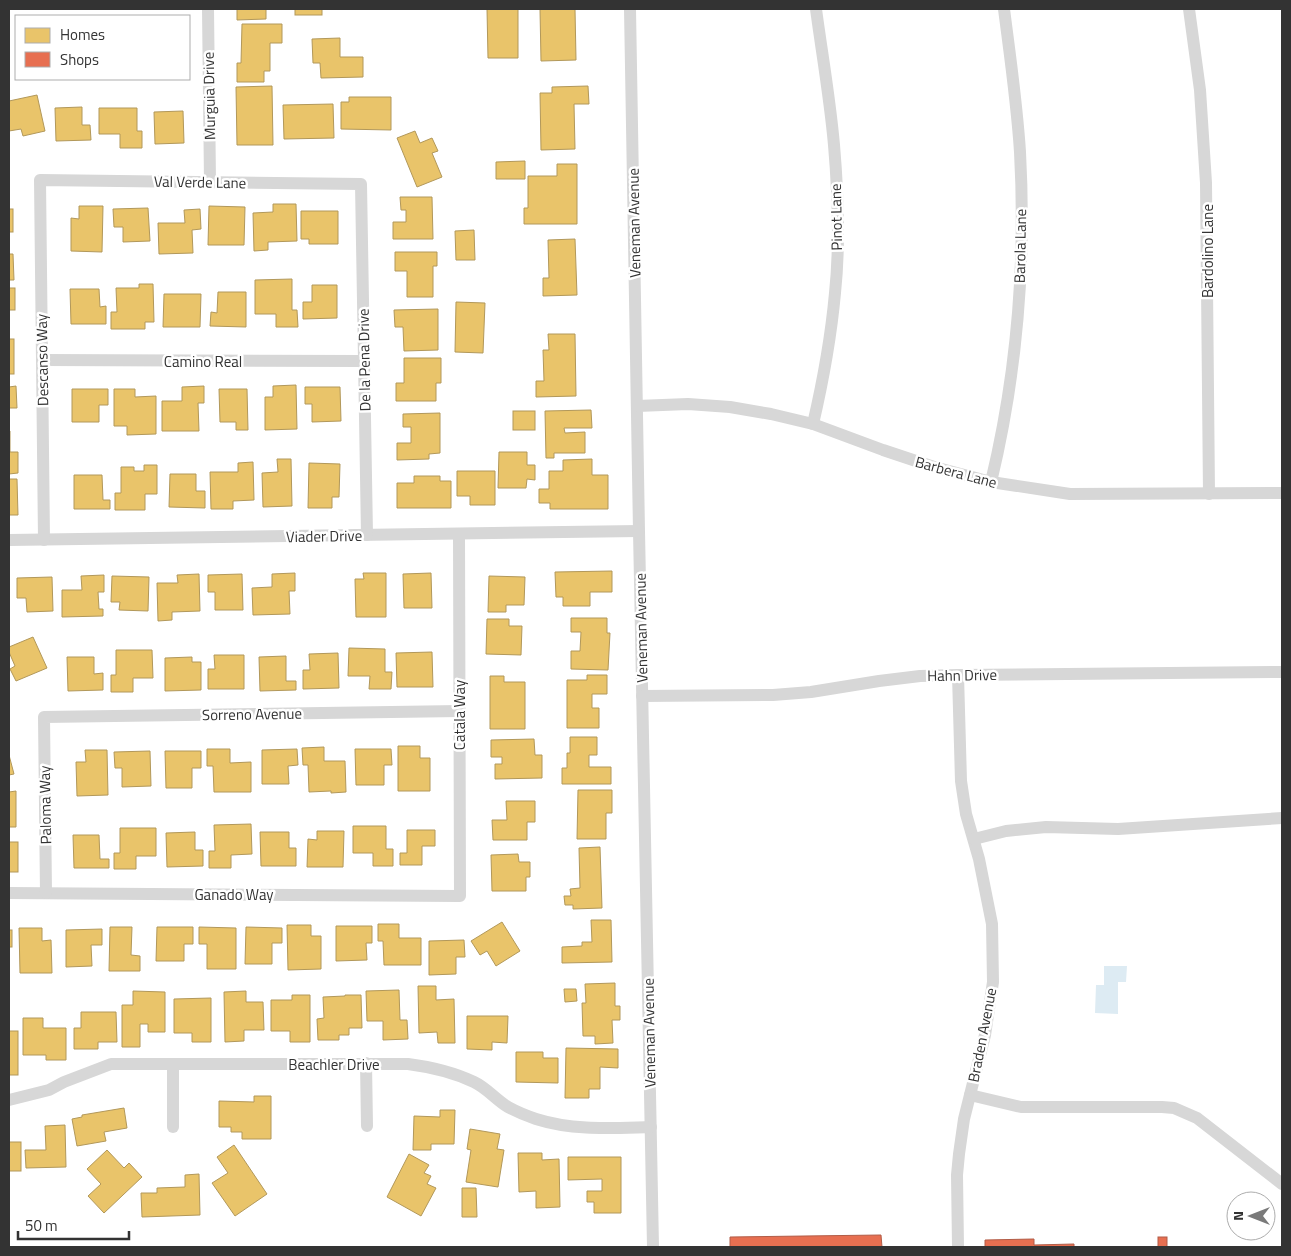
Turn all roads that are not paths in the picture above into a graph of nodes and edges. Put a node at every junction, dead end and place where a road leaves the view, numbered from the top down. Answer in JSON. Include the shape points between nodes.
{"nodes":[{"id":1,"x":208,"y":9,"type":"edge"},
{"id":2,"x":630,"y":9,"type":"edge"},
{"id":3,"x":816,"y":9,"type":"edge"},
{"id":4,"x":1004,"y":9,"type":"edge"},
{"id":5,"x":1189,"y":9,"type":"edge"},
{"id":6,"x":40,"y":180,"type":"joint"},
{"id":7,"x":210,"y":182,"type":"junction"},
{"id":8,"x":361,"y":184,"type":"joint"},
{"id":9,"x":42,"y":360,"type":"junction"},
{"id":10,"x":364,"y":361,"type":"junction"},
{"id":11,"x":637,"y":406,"type":"junction"},
{"id":12,"x":813,"y":424,"type":"junction"},
{"id":13,"x":992,"y":482,"type":"junction"},
{"id":14,"x":1282,"y":493,"type":"edge"},
{"id":15,"x":1209,"y":494,"type":"junction"},
{"id":16,"x":639,"y":531,"type":"junction"},
{"id":17,"x":459,"y":534,"type":"junction"},
{"id":18,"x":368,"y":535,"type":"junction"},
{"id":19,"x":9,"y":540,"type":"edge"},
{"id":20,"x":44,"y":540,"type":"junction"},
{"id":21,"x":1282,"y":672,"type":"edge"},
{"id":22,"x":958,"y":675,"type":"junction"},
{"id":23,"x":642,"y":696,"type":"junction"},
{"id":24,"x":460,"y":711,"type":"junction"},
{"id":25,"x":44,"y":717,"type":"joint"},
{"id":26,"x":1282,"y":818,"type":"edge"},
{"id":27,"x":974,"y":839,"type":"junction"},
{"id":28,"x":9,"y":893,"type":"edge"},
{"id":29,"x":46,"y":893,"type":"junction"},
{"id":30,"x":460,"y":896,"type":"joint"},
{"id":31,"x":366,"y":1063,"type":"junction"},
{"id":32,"x":173,"y":1064,"type":"junction"},
{"id":33,"x":970,"y":1095,"type":"junction"},
{"id":34,"x":9,"y":1100,"type":"edge"},
{"id":35,"x":367,"y":1126,"type":"dead end"},
{"id":36,"x":173,"y":1127,"type":"dead end"},
{"id":37,"x":651,"y":1127,"type":"junction"},
{"id":38,"x":1282,"y":1184,"type":"edge"},
{"id":39,"x":653,"y":1247,"type":"edge"},
{"id":40,"x":958,"y":1247,"type":"edge"}],
"edges":[{"from":1,"to":7,"type":"street","name":"Murguia Drive"},
{"from":2,"to":11,"type":"street","name":"Veneman Avenue"},
{"from":3,"to":12,"type":"street","name":"Pinot Lane","via":[[830,96],[838,223],[829,345]]},
{"from":4,"to":13,"type":"street","name":"Barola Lane","via":[[1020,152],[1022,222],[1015,343]]},
{"from":5,"to":15,"type":"street","name":"Bardolino Lane","via":[[1200,90],[1206,183]]},
{"from":6,"to":7,"type":"street","name":"Val Verde Lane"},
{"from":6,"to":9,"type":"street","name":"Descanso Way"},
{"from":7,"to":8,"type":"street","name":"Val Verde Lane"},
{"from":8,"to":10,"type":"street","name":"De la Pena Drive"},
{"from":9,"to":10,"type":"street","name":"Camino Real"},
{"from":9,"to":20,"type":"street","name":"Descanso Way"},
{"from":10,"to":18,"type":"street","name":"De la Pena Drive"},
{"from":11,"to":12,"type":"street","name":"Barbera Lane","via":[[688,404],[730,407]]},
{"from":11,"to":16,"type":"street","name":"Veneman Avenue"},
{"from":12,"to":13,"type":"street","name":"Barbera Lane","via":[[934,468]]},
{"from":13,"to":15,"type":"street","name":"Barbera Lane","via":[[1070,494]]},
{"from":14,"to":15,"type":"street","name":"Barbera Lane"},
{"from":16,"to":17,"type":"street","name":"Viader Drive"},
{"from":16,"to":23,"type":"street","name":"Veneman Avenue"},
{"from":17,"to":18,"type":"street","name":"Viader Drive"},
{"from":17,"to":24,"type":"street","name":"Catala Way"},
{"from":18,"to":20,"type":"street","name":"Viader Drive"},
{"from":19,"to":20,"type":"street","name":"Viader Drive"},
{"from":21,"to":22,"type":"street","name":"Hahn Drive"},
{"from":22,"to":23,"type":"street","name":"Hahn Drive","via":[[920,676],[773,695]]},
{"from":22,"to":27,"type":"street","name":"Braden Avenue","via":[[961,781]]},
{"from":23,"to":37,"type":"street","name":"Veneman Avenue"},
{"from":24,"to":25,"type":"street","name":"Sorreno Avenue"},
{"from":24,"to":30,"type":"street","name":"Catala Way"},
{"from":25,"to":29,"type":"street","name":"Paloma Way"},
{"from":26,"to":27,"type":"street","via":[[1118,830],[1046,827]]},
{"from":27,"to":33,"type":"street","name":"Braden Avenue","via":[[992,924],[993,982],[985,1035]]},
{"from":28,"to":29,"type":"street","name":"Ganado Way"},
{"from":29,"to":30,"type":"street","name":"Ganado Way"},
{"from":31,"to":32,"type":"street","name":"Beachler Drive"},
{"from":31,"to":35,"type":"street"},
{"from":31,"to":37,"type":"street","name":"Beachler Drive","via":[[408,1064],[452,1073],[476,1083],[508,1107],[536,1119],[566,1126]]},
{"from":32,"to":34,"type":"street","name":"Beachler Drive","via":[[111,1064],[49,1090]]},
{"from":32,"to":36,"type":"street"},
{"from":33,"to":38,"type":"street","via":[[1020,1107],[1174,1108],[1197,1118]]},
{"from":33,"to":40,"type":"street","name":"Braden Avenue","via":[[957,1175]]},
{"from":37,"to":39,"type":"street","name":"Veneman Avenue"}]}
